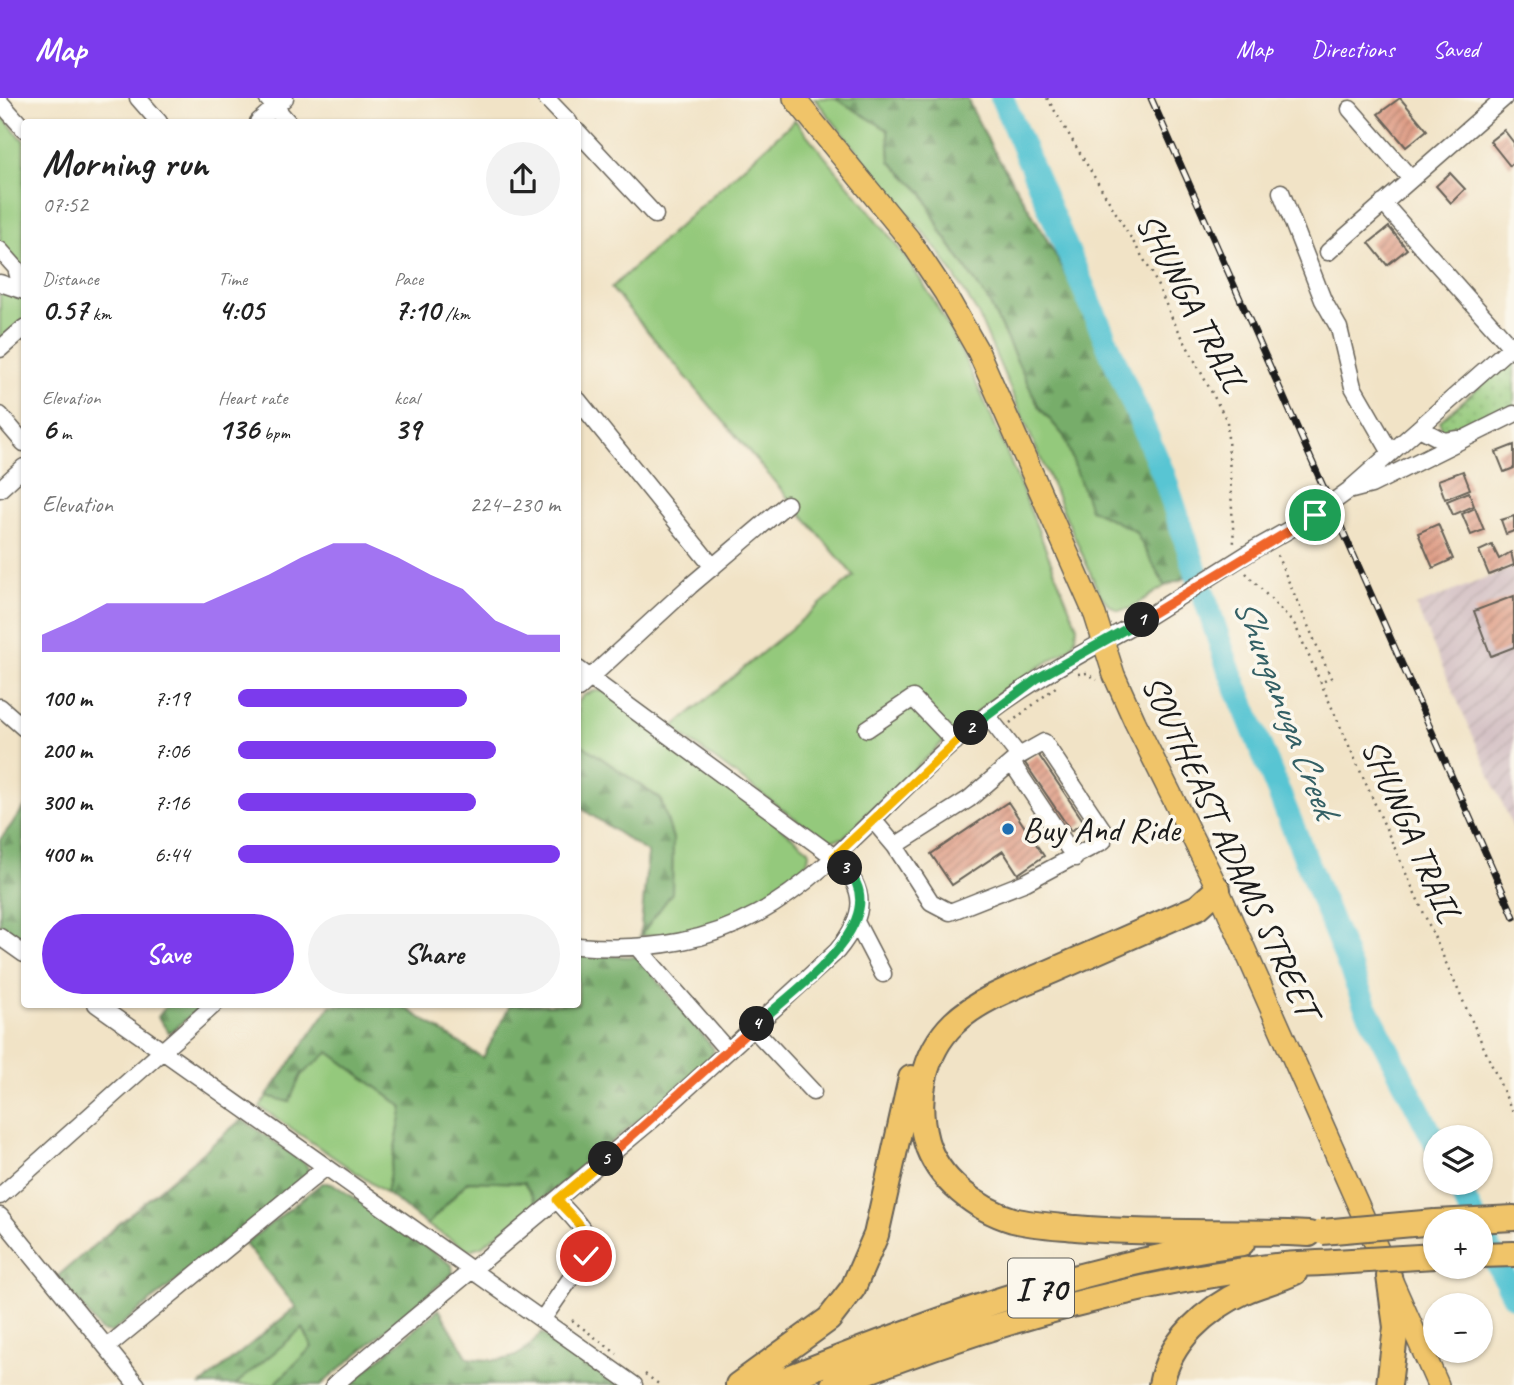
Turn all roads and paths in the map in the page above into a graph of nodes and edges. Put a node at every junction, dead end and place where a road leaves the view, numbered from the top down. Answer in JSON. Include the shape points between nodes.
{"nodes":[{"id":1,"x":138,"y":98,"type":"edge"},
{"id":2,"x":546,"y":98,"type":"edge"},
{"id":3,"x":794,"y":98,"type":"edge"},
{"id":4,"x":1047,"y":98,"type":"edge"},
{"id":5,"x":1504,"y":98,"type":"edge"},
{"id":6,"x":276,"y":101,"type":"edge"},
{"id":7,"x":0,"y":102,"type":"edge"},
{"id":8,"x":1350,"y":108,"type":"dead end"},
{"id":9,"x":156,"y":119,"type":"edge"},
{"id":10,"x":261,"y":119,"type":"edge"},
{"id":11,"x":286,"y":119,"type":"edge"},
{"id":12,"x":566,"y":119,"type":"edge"},
{"id":13,"x":21,"y":126,"type":"edge"},
{"id":14,"x":581,"y":135,"type":"edge"},
{"id":15,"x":1411,"y":179,"type":"junction"},
{"id":16,"x":1281,"y":192,"type":"dead end"},
{"id":17,"x":1384,"y":203,"type":"junction"},
{"id":18,"x":655,"y":215,"type":"dead end"},
{"id":19,"x":0,"y":250,"type":"edge"},
{"id":20,"x":1328,"y":252,"type":"dead end"},
{"id":21,"x":0,"y":282,"type":"edge"},
{"id":22,"x":21,"y":284,"type":"edge"},
{"id":23,"x":21,"y":290,"type":"edge"},
{"id":24,"x":21,"y":331,"type":"edge"},
{"id":25,"x":1512,"y":345,"type":"edge"},
{"id":26,"x":0,"y":349,"type":"edge"},
{"id":27,"x":581,"y":404,"type":"edge"},
{"id":28,"x":1514,"y":414,"type":"edge"},
{"id":29,"x":0,"y":415,"type":"edge"},
{"id":30,"x":1419,"y":428,"type":"junction"},
{"id":31,"x":1460,"y":439,"type":"junction"},
{"id":32,"x":21,"y":440,"type":"edge"},
{"id":33,"x":1391,"y":453,"type":"junction"},
{"id":34,"x":21,"y":470,"type":"edge"},
{"id":35,"x":0,"y":488,"type":"edge"},
{"id":36,"x":1348,"y":491,"type":"junction"},
{"id":37,"x":787,"y":504,"type":"dead end"},
{"id":38,"x":1234,"y":546,"type":"dead end"},
{"id":39,"x":1276,"y":554,"type":"dead end"},
{"id":40,"x":713,"y":567,"type":"junction"},
{"id":41,"x":1248,"y":578,"type":"dead end"},
{"id":42,"x":1104,"y":641,"type":"junction"},
{"id":43,"x":581,"y":678,"type":"edge"},
{"id":44,"x":1320,"y":683,"type":"junction"},
{"id":45,"x":0,"y":707,"type":"edge"},
{"id":46,"x":987,"y":715,"type":"junction"},
{"id":47,"x":21,"y":725,"type":"edge"},
{"id":48,"x":867,"y":729,"type":"dead end"},
{"id":49,"x":955,"y":742,"type":"junction"},
{"id":50,"x":1015,"y":760,"type":"junction"},
{"id":51,"x":873,"y":820,"type":"junction"},
{"id":52,"x":895,"y":846,"type":"junction"},
{"id":53,"x":834,"y":857,"type":"junction"},
{"id":54,"x":1075,"y":858,"type":"junction"},
{"id":55,"x":1219,"y":890,"type":"junction"},
{"id":56,"x":856,"y":922,"type":"junction"},
{"id":57,"x":0,"y":937,"type":"edge"},
{"id":58,"x":581,"y":946,"type":"edge"},
{"id":59,"x":637,"y":947,"type":"junction"},
{"id":60,"x":21,"y":952,"type":"edge"},
{"id":61,"x":883,"y":974,"type":"dead end"},
{"id":62,"x":102,"y":1008,"type":"edge"},
{"id":63,"x":211,"y":1008,"type":"edge"},
{"id":64,"x":752,"y":1028,"type":"junction"},
{"id":65,"x":163,"y":1051,"type":"junction"},
{"id":66,"x":728,"y":1051,"type":"junction"},
{"id":67,"x":813,"y":1092,"type":"dead end"},
{"id":68,"x":1514,"y":1115,"type":"edge"},
{"id":69,"x":326,"y":1167,"type":"junction"},
{"id":70,"x":0,"y":1196,"type":"edge"},
{"id":71,"x":557,"y":1200,"type":"junction"},
{"id":72,"x":0,"y":1216,"type":"edge"},
{"id":73,"x":1514,"y":1218,"type":"edge"},
{"id":74,"x":1493,"y":1219,"type":"edge"},
{"id":75,"x":1423,"y":1223,"type":"edge"},
{"id":76,"x":1315,"y":1233,"type":"junction"},
{"id":77,"x":1514,"y":1254,"type":"edge"},
{"id":78,"x":1493,"y":1255,"type":"edge"},
{"id":79,"x":1423,"y":1257,"type":"edge"},
{"id":80,"x":1323,"y":1263,"type":"junction"},
{"id":81,"x":471,"y":1270,"type":"junction"},
{"id":82,"x":1389,"y":1276,"type":"junction"},
{"id":83,"x":542,"y":1320,"type":"junction"},
{"id":84,"x":107,"y":1347,"type":"junction"},
{"id":85,"x":137,"y":1385,"type":"edge"},
{"id":86,"x":334,"y":1385,"type":"edge"},
{"id":87,"x":634,"y":1385,"type":"edge"},
{"id":88,"x":738,"y":1385,"type":"edge"},
{"id":89,"x":771,"y":1385,"type":"edge"},
{"id":90,"x":833,"y":1385,"type":"edge"},
{"id":91,"x":1161,"y":1385,"type":"edge"},
{"id":92,"x":1389,"y":1385,"type":"edge"},
{"id":93,"x":1438,"y":1385,"type":"edge"}],
"edges":[{"from":1,"to":9,"type":"street"},
{"from":2,"to":12,"type":"street"},
{"from":3,"to":42,"type":"main road","name":"SOUTHEAST ADAMS STREET","via":[[909,239],[961,320]]},
{"from":4,"to":38,"type":"path","name":"SHUNGA TRAIL","via":[[1152,273],[1227,421]]},
{"from":5,"to":15,"type":"street"},
{"from":6,"to":10,"type":"street"},
{"from":6,"to":11,"type":"street"},
{"from":7,"to":13,"type":"street"},
{"from":8,"to":15,"type":"street"},
{"from":14,"to":18,"type":"street"},
{"from":15,"to":17,"type":"street"},
{"from":16,"to":33,"type":"street","via":[[1323,300],[1339,328],[1353,387]]},
{"from":17,"to":20,"type":"street"},
{"from":17,"to":25,"type":"street"},
{"from":19,"to":22,"type":"street","via":[[16,268]]},
{"from":21,"to":23,"type":"street"},
{"from":24,"to":26,"type":"street"},
{"from":25,"to":30,"type":"street"},
{"from":27,"to":40,"type":"street"},
{"from":28,"to":31,"type":"street"},
{"from":29,"to":32,"type":"street"},
{"from":30,"to":31,"type":"street","via":[[1444,441]]},
{"from":30,"to":33,"type":"street"},
{"from":31,"to":36,"type":"street","via":[[1371,485]]},
{"from":33,"to":36,"type":"street"},
{"from":34,"to":35,"type":"street"},
{"from":36,"to":42,"type":"street","bridge":true},
{"from":37,"to":40,"type":"street"},
{"from":39,"to":44,"type":"path","via":[[1331,678]]},
{"from":40,"to":43,"type":"street"},
{"from":41,"to":44,"type":"path","name":"SHUNGA TRAIL","via":[[1291,618]]},
{"from":42,"to":46,"type":"street","via":[[1038,678]]},
{"from":42,"to":55,"type":"main road","name":"SOUTHEAST ADAMS STREET","via":[[1135,722]]},
{"from":43,"to":53,"type":"street"},
{"from":44,"to":68,"type":"path","name":"SHUNGA TRAIL"},
{"from":45,"to":47,"type":"street"},
{"from":46,"to":49,"type":"street"},
{"from":46,"to":50,"type":"street"},
{"from":48,"to":49,"type":"street","via":[[913,698]]},
{"from":49,"to":51,"type":"street"},
{"from":50,"to":52,"type":"street","via":[[969,799]]},
{"from":50,"to":54,"type":"street"},
{"from":50,"to":54,"type":"street","via":[[1044,742],[1103,830],[1100,845]]},
{"from":51,"to":52,"type":"street"},
{"from":51,"to":53,"type":"street"},
{"from":52,"to":54,"type":"street","via":[[931,902],[950,912]]},
{"from":53,"to":56,"type":"street","via":[[858,884]]},
{"from":53,"to":59,"type":"street","via":[[789,896],[737,925],[681,943]]},
{"from":55,"to":76,"type":"highway","via":[[1198,907],[1010,989],[954,1023],[928,1066],[921,1096],[922,1126],[937,1164],[951,1182],[980,1205],[1013,1220],[1130,1233]]},
{"from":55,"to":82,"type":"main road","name":"SOUTHEAST ADAMS STREET"},
{"from":55,"to":88,"type":"highway","via":[[1192,894],[978,990],[948,1012],[917,1058],[876,1235],[853,1288],[829,1319]]},
{"from":56,"to":61,"type":"street"},
{"from":56,"to":64,"type":"street","via":[[837,951]]},
{"from":57,"to":60,"type":"street"},
{"from":58,"to":59,"type":"street"},
{"from":59,"to":66,"type":"street"},
{"from":62,"to":65,"type":"street"},
{"from":63,"to":65,"type":"street"},
{"from":64,"to":66,"type":"street"},
{"from":64,"to":67,"type":"street"},
{"from":65,"to":69,"type":"street"},
{"from":65,"to":70,"type":"street"},
{"from":66,"to":71,"type":"street"},
{"from":69,"to":81,"type":"street"},
{"from":69,"to":84,"type":"street"},
{"from":71,"to":81,"type":"street"},
{"from":71,"to":83,"type":"street","via":[[589,1237],[590,1245]]},
{"from":72,"to":84,"type":"street"},
{"from":73,"to":74,"type":"highway","number":"I 70"},
{"from":75,"to":76,"type":"highway","number":"I 70","bridge":true},
{"from":76,"to":89,"type":"highway","number":"I 70","via":[[1224,1245],[1013,1295]]},
{"from":77,"to":78,"type":"highway"},
{"from":79,"to":80,"type":"highway","number":"I 70","bridge":true},
{"from":80,"to":90,"type":"highway","number":"I 70","via":[[1219,1274],[1081,1302],[953,1339]]},
{"from":80,"to":91,"type":"highway","via":[[1245,1292],[1207,1314],[1174,1351]]},
{"from":81,"to":83,"type":"street"},
{"from":81,"to":86,"type":"street"},
{"from":82,"to":92,"type":"highway","via":[[1396,1327]]},
{"from":82,"to":93,"type":"main road","name":"SOUTHEAST ADAMS STREET"},
{"from":83,"to":87,"type":"street"},
{"from":84,"to":85,"type":"street"}]}
